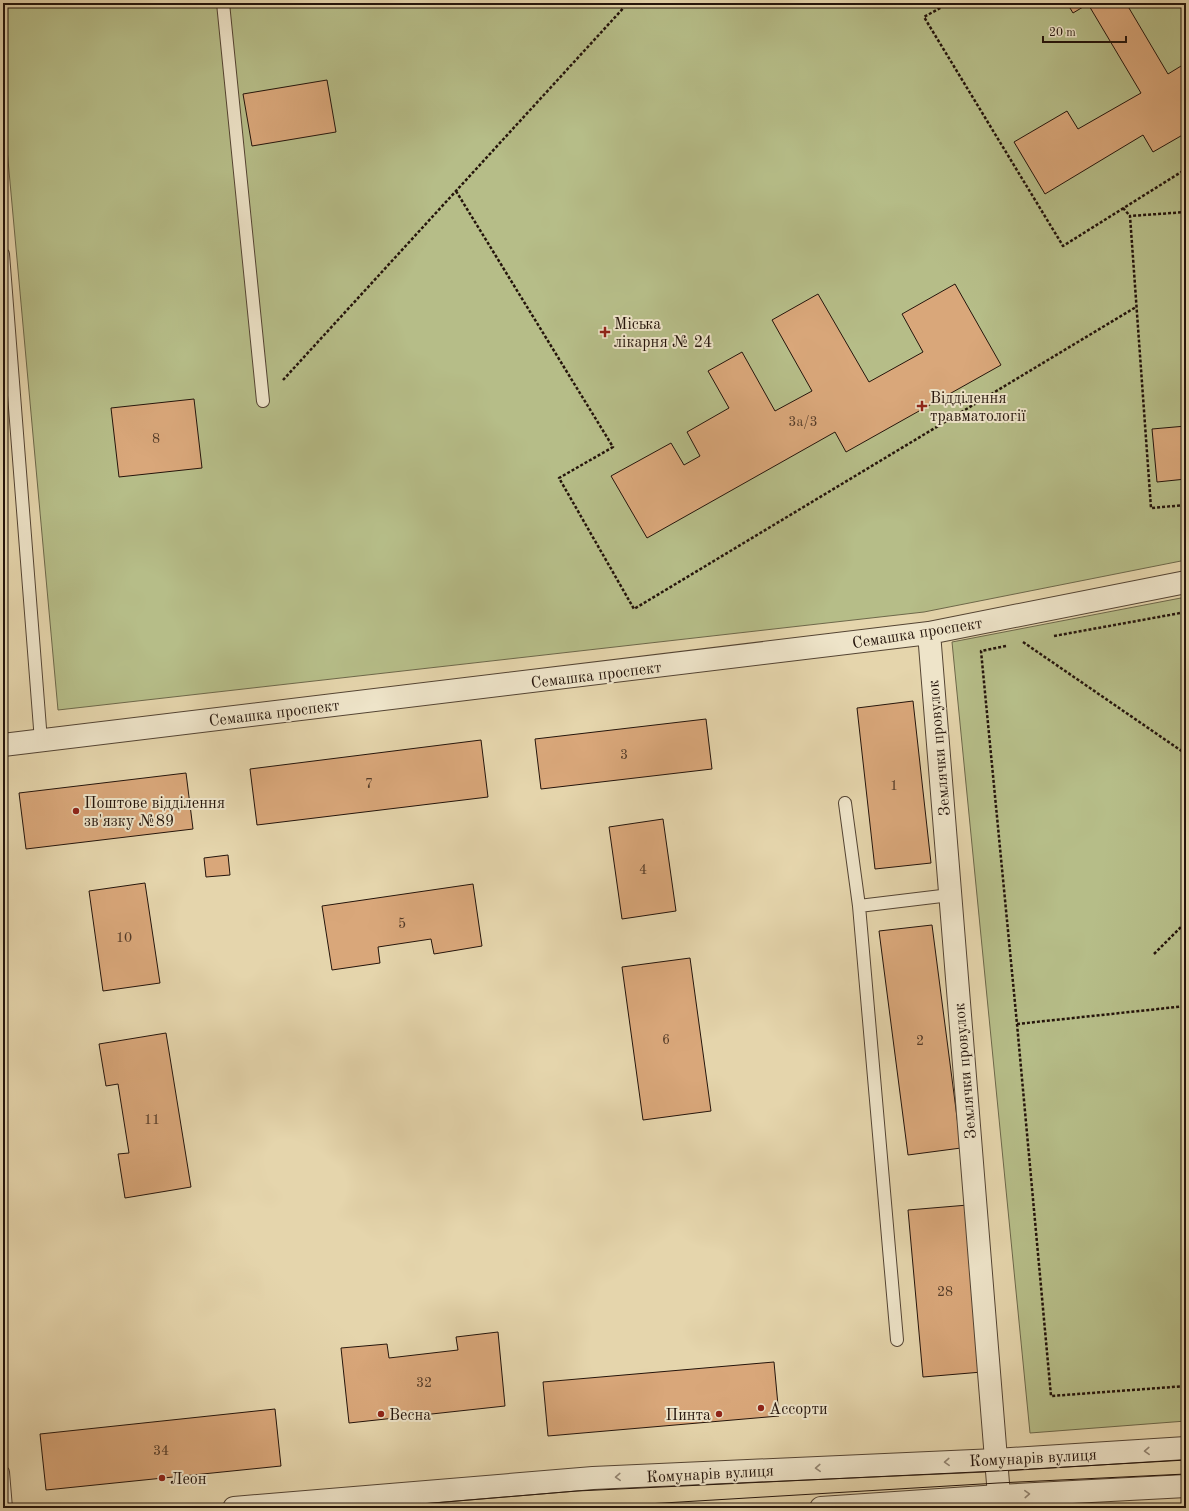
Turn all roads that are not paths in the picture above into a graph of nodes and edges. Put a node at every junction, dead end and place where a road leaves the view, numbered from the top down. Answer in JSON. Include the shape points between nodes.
{"nodes":[{"id":1,"x":223,"y":3,"type":"edge"},
{"id":2,"x":3,"y":254,"type":"edge"},
{"id":3,"x":264,"y":401,"type":"road end"},
{"id":4,"x":1186,"y":582,"type":"edge"},
{"id":5,"x":929,"y":633,"type":"junction"},
{"id":6,"x":41,"y":741,"type":"junction"},
{"id":7,"x":3,"y":745,"type":"edge"},
{"id":8,"x":845,"y":803,"type":"dead end"},
{"id":9,"x":950,"y":895,"type":"junction"},
{"id":10,"x":859,"y":906,"type":"junction"},
{"id":11,"x":897,"y":1340,"type":"dead end"},
{"id":12,"x":1186,"y":1448,"type":"edge"},
{"id":13,"x":996,"y":1460,"type":"junction"},
{"id":14,"x":3,"y":1472,"type":"edge"},
{"id":15,"x":1186,"y":1486,"type":"edge"},
{"id":16,"x":999,"y":1502,"type":"edge"},
{"id":17,"x":6,"y":1508,"type":"edge"},
{"id":18,"x":234,"y":1508,"type":"edge"},
{"id":19,"x":821,"y":1508,"type":"edge"}],
"edges":[{"from":1,"to":3,"type":"lane"},
{"from":2,"to":6,"type":"lane"},
{"from":4,"to":5,"type":"street","name":"Семашка проспект"},
{"from":5,"to":6,"type":"street","name":"Семашка проспект"},
{"from":5,"to":9,"type":"street","name":"Землячки провулок"},
{"from":6,"to":7,"type":"street","name":"Семашка проспект"},
{"from":8,"to":10,"type":"lane"},
{"from":9,"to":10,"type":"lane"},
{"from":9,"to":13,"type":"street","name":"Землячки провулок"},
{"from":10,"to":11,"type":"lane"},
{"from":12,"to":13,"type":"street","name":"Комунарів вулиця","one_way":true},
{"from":13,"to":16,"type":"street","name":"Землячки провулок"},
{"from":13,"to":18,"type":"street","name":"Комунарів вулиця","one_way":true,"via":[[593,1478]]},
{"from":14,"to":17,"type":"lane"},
{"from":16,"to":15,"type":"street","one_way":true},
{"from":16,"to":19,"type":"street"}]}
